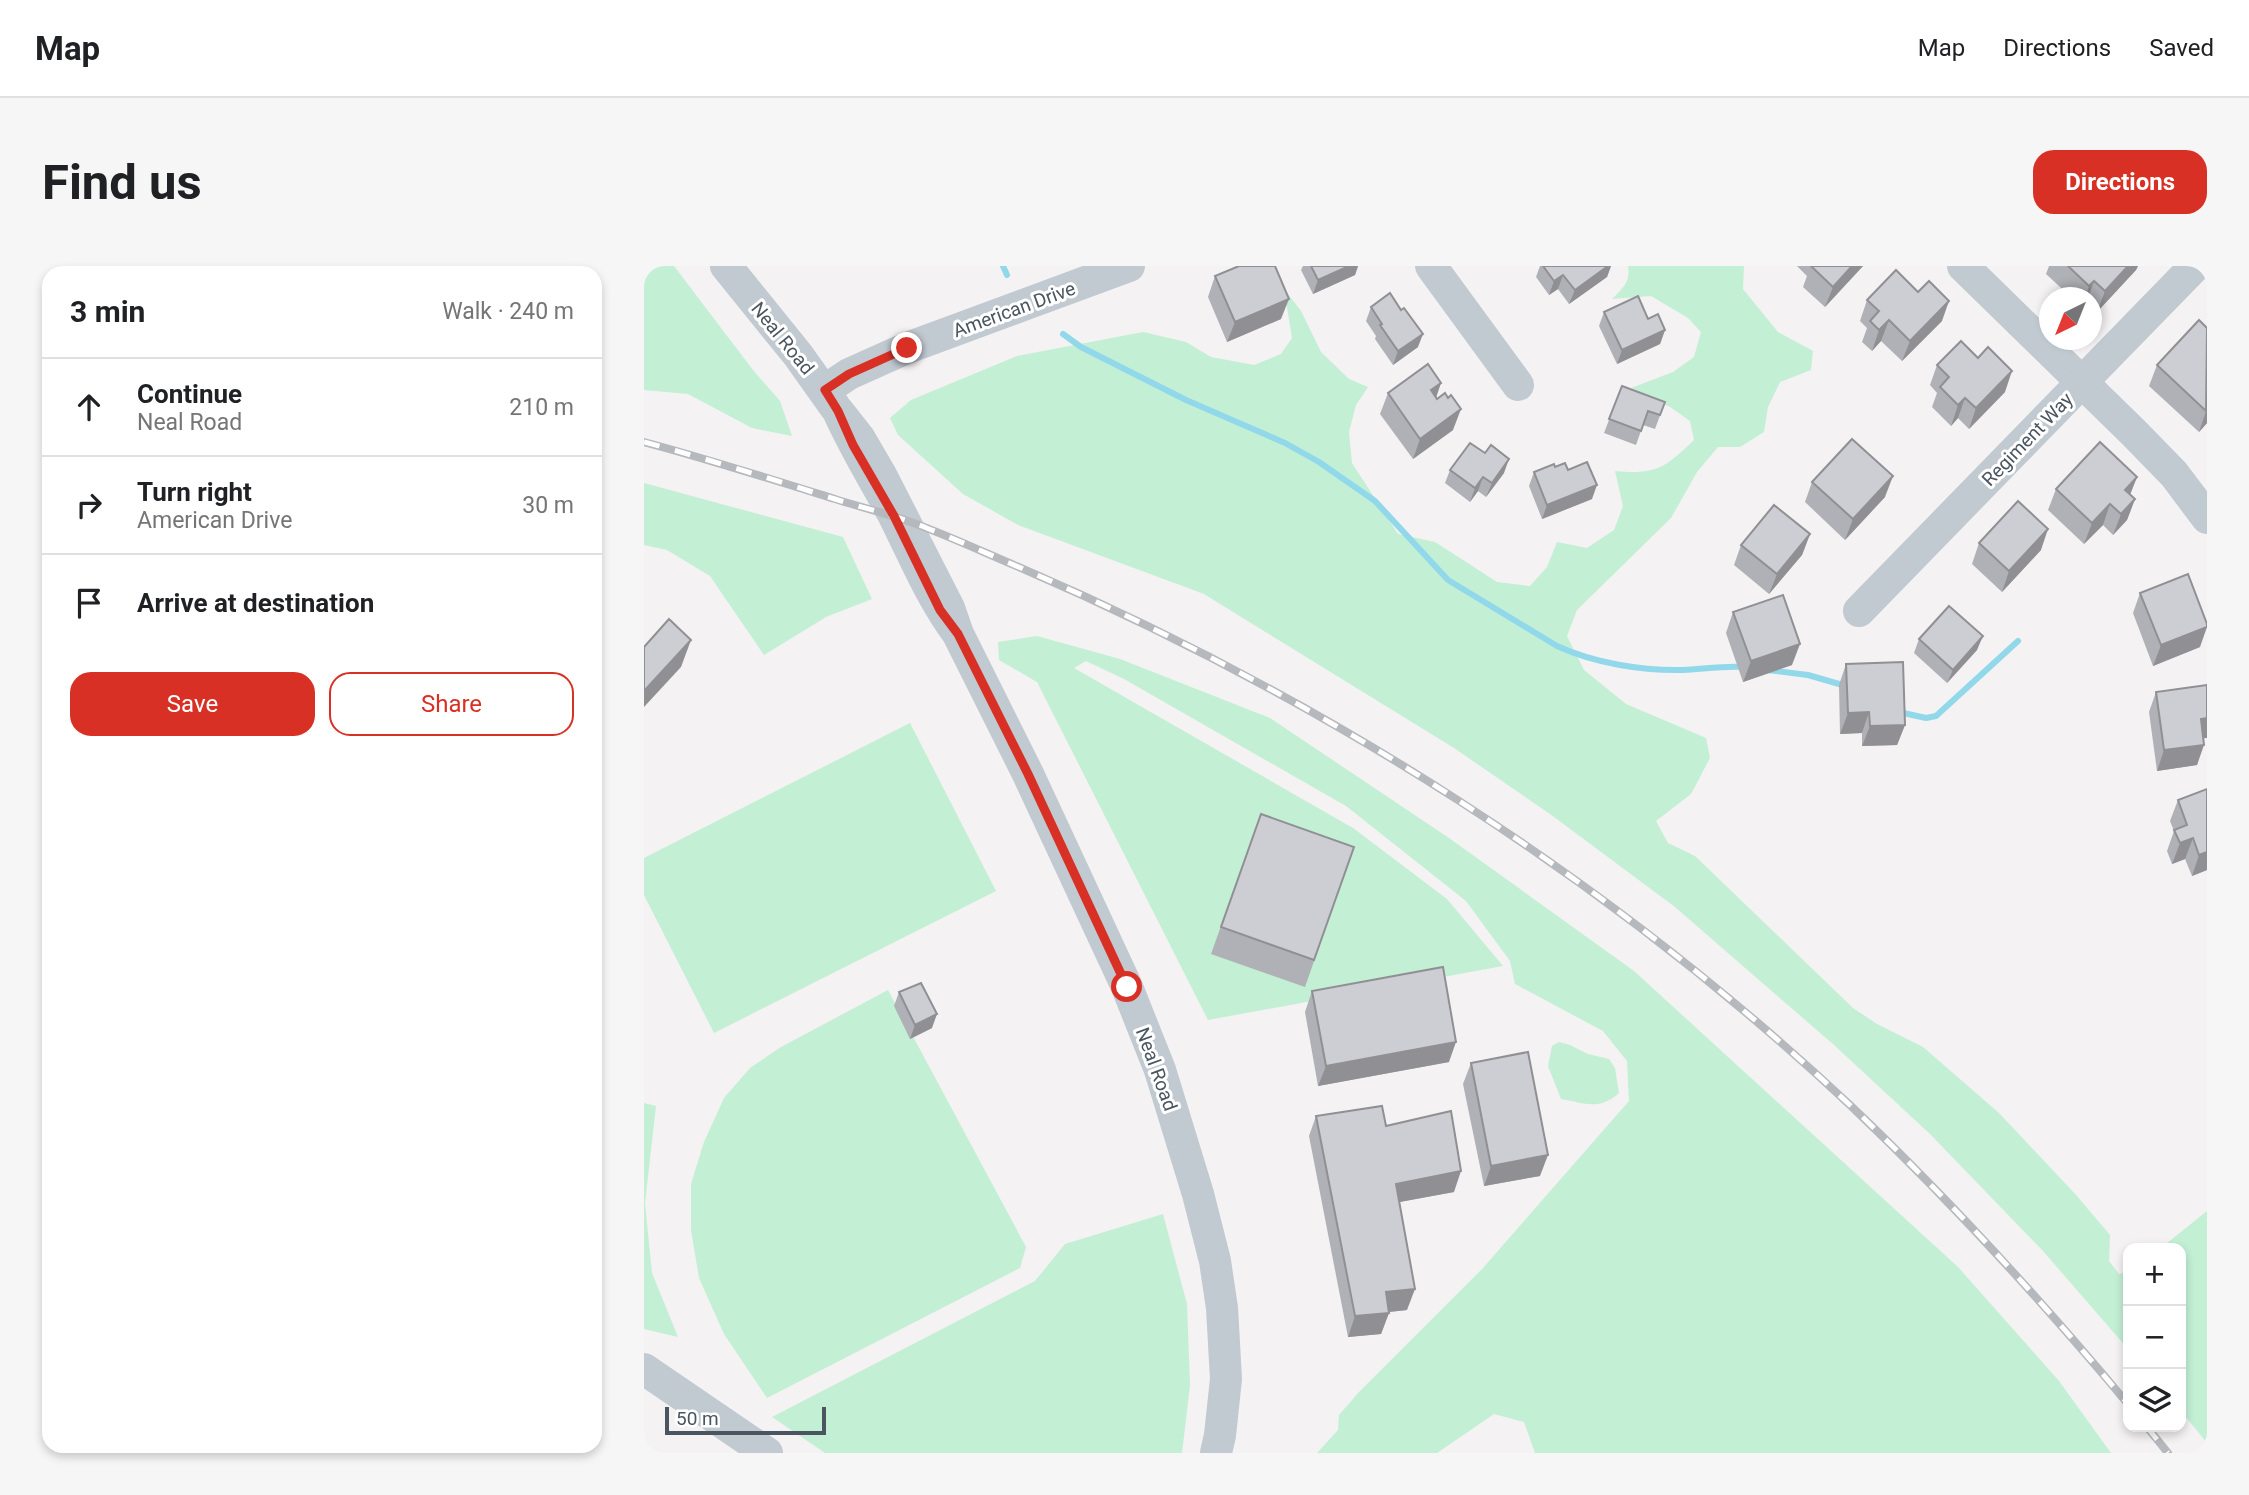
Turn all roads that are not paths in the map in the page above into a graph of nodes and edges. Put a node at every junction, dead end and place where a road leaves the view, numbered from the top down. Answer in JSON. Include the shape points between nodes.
{"nodes":[{"id":1,"x":726,"y":266,"type":"edge"},
{"id":2,"x":1129,"y":266,"type":"edge"},
{"id":3,"x":1431,"y":266,"type":"edge"},
{"id":4,"x":1963,"y":266,"type":"edge"},
{"id":5,"x":2195,"y":266,"type":"edge"},
{"id":6,"x":2082,"y":382,"type":"junction"},
{"id":7,"x":1518,"y":385,"type":"dead end"},
{"id":8,"x":831,"y":401,"type":"junction"},
{"id":9,"x":2207,"y":518,"type":"edge"},
{"id":10,"x":1859,"y":611,"type":"dead end"},
{"id":11,"x":644,"y":1369,"type":"edge"},
{"id":12,"x":767,"y":1453,"type":"edge"},
{"id":13,"x":1216,"y":1453,"type":"edge"}],
"edges":[{"from":1,"to":8,"type":"street","name":"Neal Road"},
{"from":2,"to":8,"type":"street","name":"American Drive","via":[[849,374]]},
{"from":3,"to":7,"type":"street"},
{"from":4,"to":6,"type":"street"},
{"from":5,"to":6,"type":"street","name":"Regiment Way"},
{"from":6,"to":9,"type":"street","via":[[2174,474]]},
{"from":6,"to":10,"type":"street","name":"Regiment Way"},
{"from":8,"to":13,"type":"street","name":"Neal Road","via":[[881,475],[949,608],[1127,987],[1160,1070],[1211,1248],[1222,1308],[1226,1379]]},
{"from":11,"to":12,"type":"street"}]}
